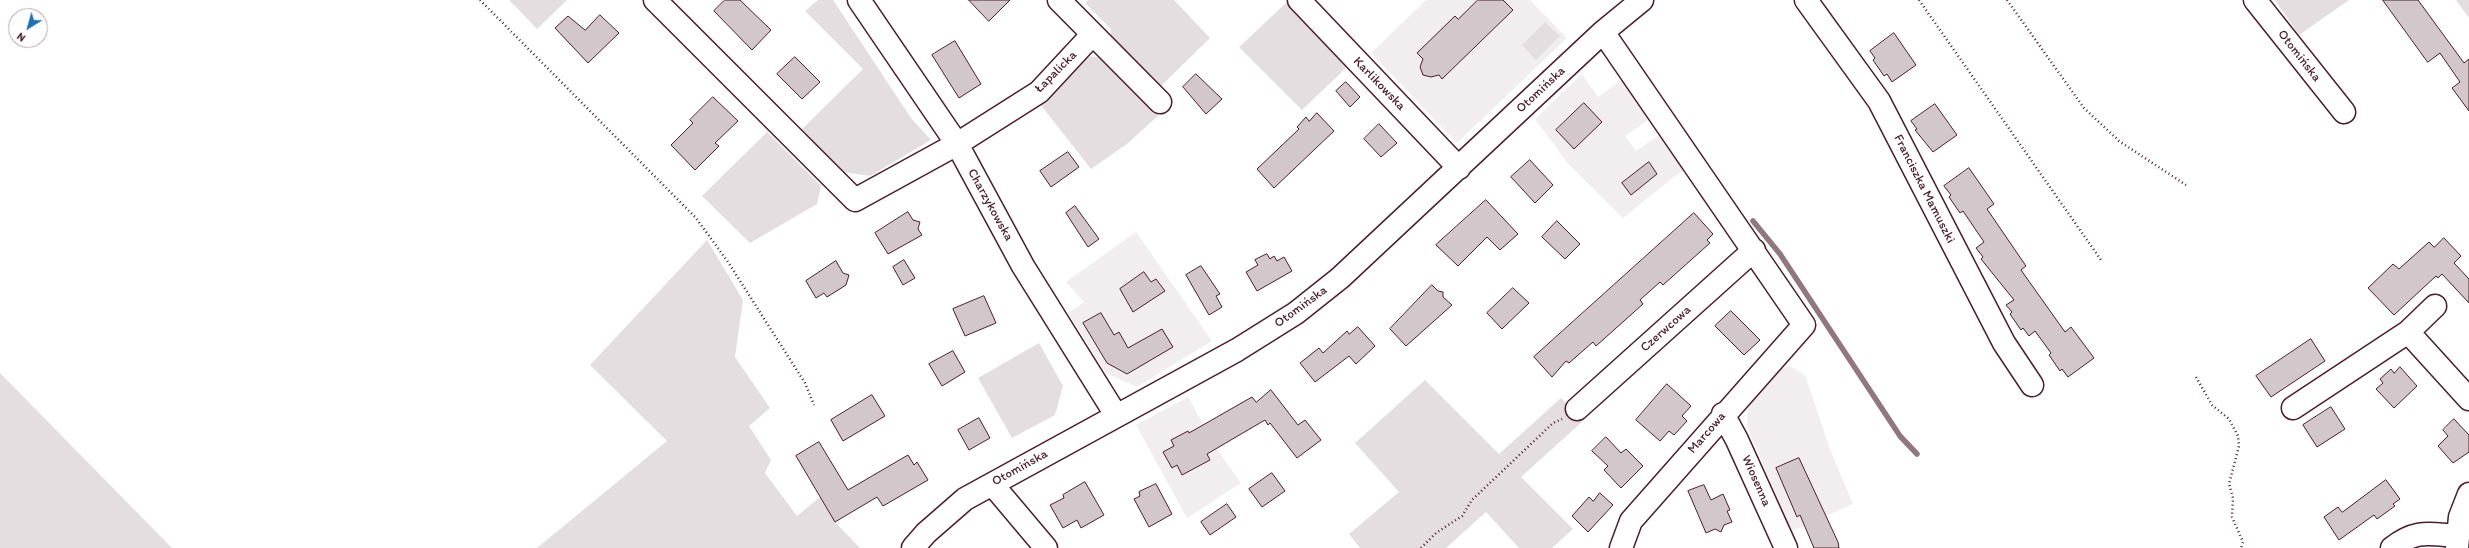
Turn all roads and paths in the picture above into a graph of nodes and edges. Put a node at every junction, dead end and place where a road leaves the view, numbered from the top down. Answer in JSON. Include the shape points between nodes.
{"nodes":[{"id":1,"x":480,"y":0,"type":"edge"},
{"id":2,"x":656,"y":0,"type":"edge"},
{"id":3,"x":859,"y":0,"type":"edge"},
{"id":4,"x":1059,"y":0,"type":"edge"},
{"id":5,"x":1299,"y":0,"type":"edge"},
{"id":6,"x":1642,"y":0,"type":"edge"},
{"id":7,"x":1806,"y":0,"type":"edge"},
{"id":8,"x":1919,"y":0,"type":"edge"},
{"id":9,"x":2007,"y":0,"type":"edge"},
{"id":10,"x":2255,"y":0,"type":"edge"},
{"id":11,"x":1618,"y":7,"type":"edge"},
{"id":12,"x":1603,"y":32,"type":"junction"},
{"id":13,"x":1092,"y":35,"type":"junction"},
{"id":14,"x":1160,"y":102,"type":"dead end"},
{"id":15,"x":2344,"y":112,"type":"dead end"},
{"id":16,"x":957,"y":144,"type":"junction"},
{"id":17,"x":1459,"y":168,"type":"junction"},
{"id":18,"x":2186,"y":186,"type":"dead end"},
{"id":19,"x":1754,"y":250,"type":"junction"},
{"id":20,"x":2100,"y":260,"type":"dead end"},
{"id":21,"x":2435,"y":306,"type":"dead end"},
{"id":22,"x":2408,"y":332,"type":"junction"},
{"id":23,"x":2196,"y":377,"type":"dead end"},
{"id":24,"x":2032,"y":385,"type":"dead end"},
{"id":25,"x":2469,"y":399,"type":"edge"},
{"id":26,"x":814,"y":405,"type":"dead end"},
{"id":27,"x":2293,"y":408,"type":"dead end"},
{"id":28,"x":1577,"y":409,"type":"joint"},
{"id":29,"x":1723,"y":414,"type":"junction"},
{"id":30,"x":1116,"y":415,"type":"junction"},
{"id":31,"x":992,"y":484,"type":"junction"},
{"id":32,"x":2469,"y":494,"type":"edge"},
{"id":33,"x":2457,"y":542,"type":"edge"},
{"id":34,"x":913,"y":548,"type":"edge"},
{"id":35,"x":1046,"y":548,"type":"edge"},
{"id":36,"x":1421,"y":548,"type":"edge"},
{"id":37,"x":1621,"y":548,"type":"edge"},
{"id":38,"x":1786,"y":548,"type":"edge"},
{"id":39,"x":2241,"y":548,"type":"edge"},
{"id":40,"x":2392,"y":548,"type":"edge"}],
"edges":[{"from":1,"to":26,"type":"path","via":[[696,218],[728,262],[805,383]]},
{"from":2,"to":16,"type":"street","name":"Łapalicka","via":[[855,200]]},
{"from":3,"to":16,"type":"street","name":"Charzykowska"},
{"from":4,"to":13,"type":"street"},
{"from":5,"to":17,"type":"street","name":"Karlikowska"},
{"from":6,"to":11,"type":"street","name":"Otomińska"},
{"from":7,"to":24,"type":"street","name":"Franciszka Mamuszki","via":[[1879,101],[2004,342]]},
{"from":8,"to":20,"type":"path"},
{"from":9,"to":18,"type":"path","via":[[2084,108],[2119,141]]},
{"from":10,"to":15,"type":"street","name":"Otomińska"},
{"from":11,"to":12,"type":"street","name":"Otomińska"},
{"from":12,"to":17,"type":"street","name":"Otomińska"},
{"from":12,"to":19,"type":"street"},
{"from":13,"to":14,"type":"street"},
{"from":13,"to":16,"type":"street","name":"Łapalicka","via":[[1040,92]]},
{"from":16,"to":30,"type":"street","name":"Charzykowska","via":[[1023,266]]},
{"from":17,"to":30,"type":"street","name":"Otomińska","via":[[1340,278],[1296,313],[1237,350]]},
{"from":19,"to":28,"type":"street","name":"Czerwcowa"},
{"from":19,"to":29,"type":"street","name":"Marcowa","via":[[1804,325]]},
{"from":21,"to":22,"type":"street"},
{"from":22,"to":25,"type":"street"},
{"from":22,"to":27,"type":"street"},
{"from":23,"to":39,"type":"path","via":[[2212,405],[2229,419],[2238,436],[2239,446],[2229,484],[2233,498],[2232,517],[2243,542]]},
{"from":28,"to":36,"type":"path","via":[[1553,423],[1472,500],[1462,516],[1436,533]]},
{"from":29,"to":37,"type":"street","name":"Marcowa","via":[[1631,521]]},
{"from":29,"to":38,"type":"street","name":"Wiosenna"},
{"from":30,"to":31,"type":"street","name":"Otomińska"},
{"from":31,"to":34,"type":"street","name":"Otomińska","via":[[965,499],[926,532]]},
{"from":31,"to":35,"type":"street"},
{"from":32,"to":33,"type":"street","via":[[2460,517]]},
{"from":33,"to":40,"type":"street","via":[[2419,533],[2401,540]]}]}
